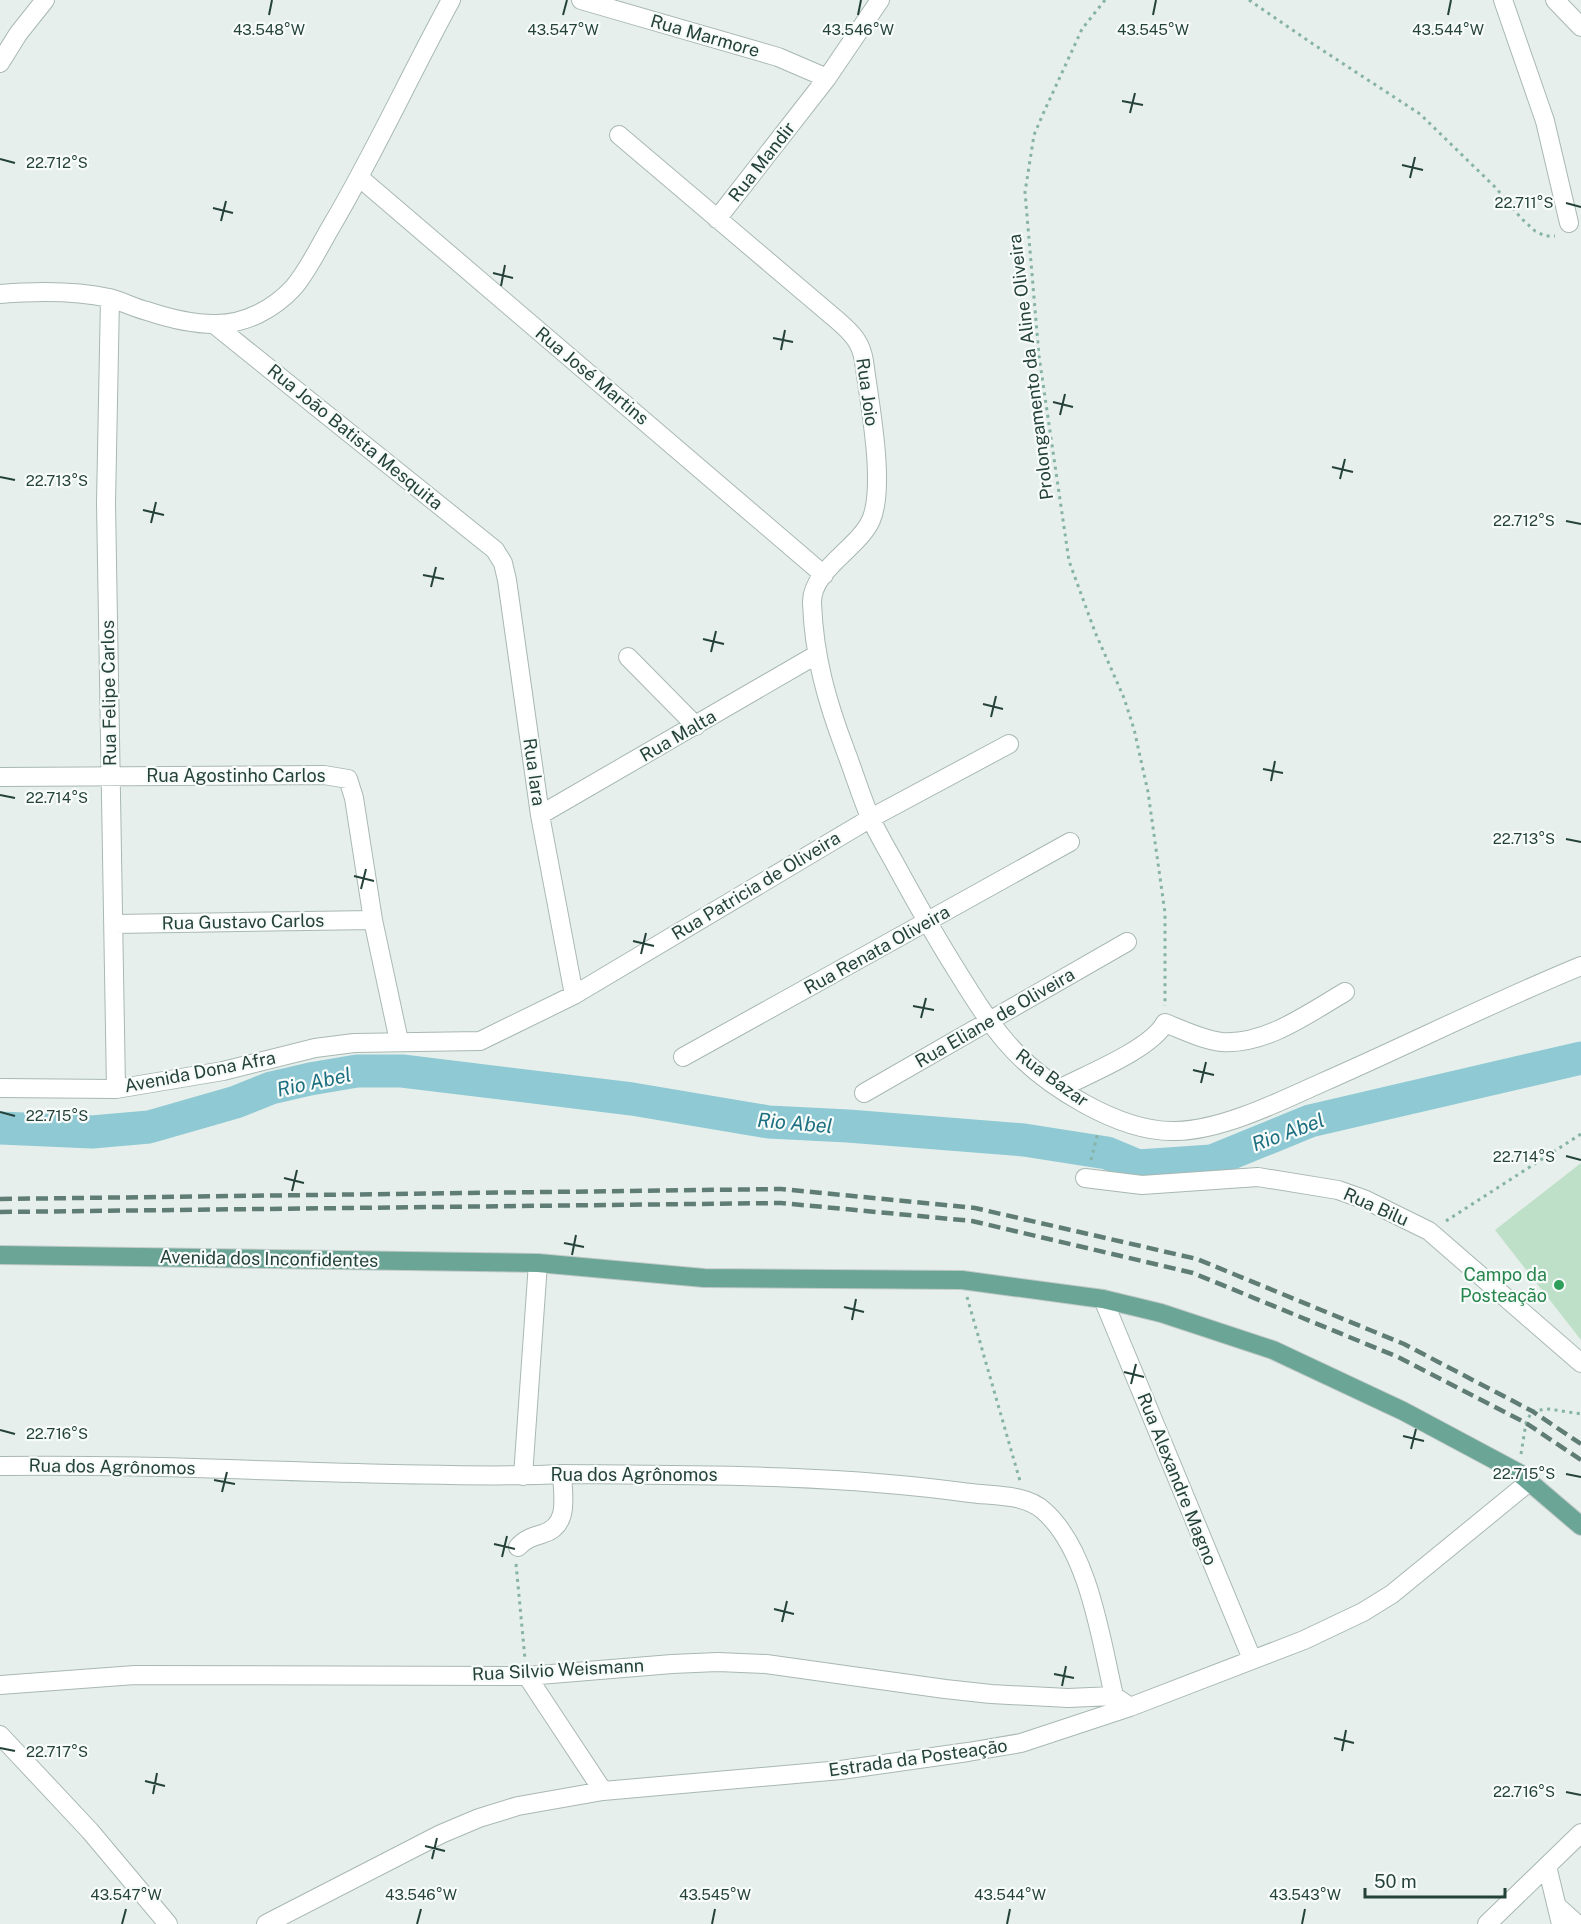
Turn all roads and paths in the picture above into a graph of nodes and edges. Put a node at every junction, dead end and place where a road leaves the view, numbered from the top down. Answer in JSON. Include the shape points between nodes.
{"nodes":[{"id":1,"x":45,"y":0,"type":"edge"},
{"id":2,"x":451,"y":0,"type":"edge"},
{"id":3,"x":581,"y":0,"type":"edge"},
{"id":4,"x":880,"y":0,"type":"edge"},
{"id":5,"x":1105,"y":0,"type":"edge"},
{"id":6,"x":1249,"y":0,"type":"edge"},
{"id":7,"x":1503,"y":0,"type":"edge"},
{"id":8,"x":1555,"y":0,"type":"edge"},
{"id":9,"x":1581,"y":27,"type":"edge"},
{"id":10,"x":0,"y":63,"type":"edge"},
{"id":11,"x":827,"y":78,"type":"junction"},
{"id":12,"x":619,"y":135,"type":"dead end"},
{"id":13,"x":360,"y":178,"type":"junction"},
{"id":14,"x":717,"y":219,"type":"junction"},
{"id":15,"x":1569,"y":224,"type":"joint"},
{"id":16,"x":0,"y":294,"type":"edge"},
{"id":17,"x":110,"y":298,"type":"junction"},
{"id":18,"x":215,"y":325,"type":"junction"},
{"id":19,"x":495,"y":550,"type":"joint"},
{"id":20,"x":824,"y":574,"type":"junction"},
{"id":21,"x":816,"y":655,"type":"junction"},
{"id":22,"x":628,"y":657,"type":"dead end"},
{"id":23,"x":696,"y":726,"type":"junction"},
{"id":24,"x":1009,"y":744,"type":"dead end"},
{"id":25,"x":111,"y":776,"type":"junction"},
{"id":26,"x":0,"y":777,"type":"edge"},
{"id":27,"x":540,"y":815,"type":"junction"},
{"id":28,"x":871,"y":818,"type":"junction"},
{"id":29,"x":1070,"y":842,"type":"dead end"},
{"id":30,"x":373,"y":920,"type":"junction"},
{"id":31,"x":927,"y":922,"type":"junction"},
{"id":32,"x":114,"y":924,"type":"junction"},
{"id":33,"x":1127,"y":942,"type":"dead end"},
{"id":34,"x":1581,"y":966,"type":"edge"},
{"id":35,"x":1345,"y":992,"type":"dead end"},
{"id":36,"x":574,"y":995,"type":"junction"},
{"id":37,"x":989,"y":1021,"type":"junction"},
{"id":38,"x":1165,"y":1023,"type":"junction"},
{"id":39,"x":399,"y":1041,"type":"junction"},
{"id":40,"x":683,"y":1057,"type":"dead end"},
{"id":41,"x":0,"y":1088,"type":"edge"},
{"id":42,"x":1061,"y":1088,"type":"junction"},
{"id":43,"x":116,"y":1089,"type":"junction"},
{"id":44,"x":864,"y":1093,"type":"dead end"},
{"id":45,"x":1581,"y":1134,"type":"edge"},
{"id":46,"x":1098,"y":1136,"type":"dead end"},
{"id":47,"x":1087,"y":1172,"type":"joint"},
{"id":48,"x":1429,"y":1232,"type":"junction"},
{"id":49,"x":0,"y":1255,"type":"edge"},
{"id":50,"x":537,"y":1263,"type":"junction"},
{"id":51,"x":962,"y":1280,"type":"junction"},
{"id":52,"x":1103,"y":1299,"type":"junction"},
{"id":53,"x":1581,"y":1363,"type":"edge"},
{"id":54,"x":1581,"y":1414,"type":"edge"},
{"id":55,"x":0,"y":1466,"type":"edge"},
{"id":56,"x":561,"y":1474,"type":"junction"},
{"id":57,"x":523,"y":1476,"type":"junction"},
{"id":58,"x":1524,"y":1478,"type":"junction"},
{"id":59,"x":1026,"y":1500,"type":"junction"},
{"id":60,"x":1581,"y":1526,"type":"edge"},
{"id":61,"x":518,"y":1547,"type":"joint"},
{"id":62,"x":1252,"y":1659,"type":"junction"},
{"id":63,"x":527,"y":1676,"type":"junction"},
{"id":64,"x":0,"y":1685,"type":"edge"},
{"id":65,"x":1114,"y":1696,"type":"junction"},
{"id":66,"x":1130,"y":1707,"type":"junction"},
{"id":67,"x":0,"y":1735,"type":"edge"},
{"id":68,"x":603,"y":1791,"type":"junction"},
{"id":69,"x":1581,"y":1833,"type":"edge"},
{"id":70,"x":1547,"y":1866,"type":"junction"},
{"id":71,"x":1559,"y":1916,"type":"edge"},
{"id":72,"x":168,"y":1924,"type":"edge"},
{"id":73,"x":266,"y":1924,"type":"edge"},
{"id":74,"x":1487,"y":1924,"type":"edge"},
{"id":75,"x":1577,"y":1924,"type":"edge"}],
"edges":[{"from":1,"to":10,"type":"street"},
{"from":2,"to":13,"type":"street"},
{"from":3,"to":11,"type":"street","name":"Rua Marmore","via":[[778,57]]},
{"from":4,"to":11,"type":"street","name":"Rua Mandir"},
{"from":5,"to":38,"type":"path","name":"Prolongamento da Aline Oliveira","via":[[1082,29],[1034,135],[1025,192],[1040,356],[1069,561],[1134,729],[1154,825],[1165,913]]},
{"from":6,"to":15,"type":"path","via":[[1420,114],[1535,231],[1556,236]]},
{"from":7,"to":15,"type":"street","via":[[1545,121]]},
{"from":8,"to":9,"type":"street"},
{"from":11,"to":14,"type":"street","name":"Rua Mandir"},
{"from":12,"to":14,"type":"street","name":"Rua Mandir"},
{"from":13,"to":18,"type":"street","via":[[294,286],[260,314]]},
{"from":13,"to":20,"type":"street","name":"Rua José Martins"},
{"from":14,"to":20,"type":"street","name":"Rua Joio","via":[[849,330],[862,353],[878,480],[877,501],[864,531]]},
{"from":16,"to":17,"type":"street","via":[[76,293]]},
{"from":17,"to":18,"type":"street","via":[[146,311]]},
{"from":17,"to":25,"type":"street","name":"Rua Felipe Carlos","via":[[106,503]]},
{"from":18,"to":19,"type":"street","name":"Rua João Batista Mesquita"},
{"from":19,"to":27,"type":"street","name":"Rua Iara","via":[[507,580]]},
{"from":20,"to":21,"type":"street","name":"Rua Bazar","via":[[812,597]]},
{"from":21,"to":23,"type":"street","name":"Rua Malta"},
{"from":21,"to":28,"type":"street","name":"Rua Bazar","via":[[827,701]]},
{"from":22,"to":23,"type":"street"},
{"from":23,"to":27,"type":"street","name":"Rua Malta"},
{"from":24,"to":28,"type":"street","name":"Rua Patricia de Oliveira"},
{"from":25,"to":26,"type":"street","name":"Rua Agostinho Carlos"},
{"from":25,"to":30,"type":"street","name":"Rua Agostinho Carlos","via":[[348,778]]},
{"from":25,"to":32,"type":"street","name":"Rua Felipe Carlos"},
{"from":27,"to":36,"type":"street","name":"Rua Iara"},
{"from":28,"to":31,"type":"street","name":"Rua Bazar"},
{"from":28,"to":36,"type":"street","name":"Rua Patricia de Oliveira"},
{"from":29,"to":31,"type":"street","name":"Rua Renata Oliveira"},
{"from":30,"to":32,"type":"street","name":"Rua Gustavo Carlos"},
{"from":30,"to":39,"type":"street","name":"Rua Agostinho Carlos"},
{"from":31,"to":37,"type":"street","name":"Rua Bazar"},
{"from":31,"to":40,"type":"street","name":"Rua Renata Oliveira"},
{"from":32,"to":43,"type":"street","name":"Rua Felipe Carlos"},
{"from":33,"to":37,"type":"street","name":"Rua Eliane de Oliveira"},
{"from":34,"to":42,"type":"street","name":"Rua Bazar","via":[[1509,995],[1269,1106],[1199,1129],[1174,1132],[1120,1120]]},
{"from":35,"to":38,"type":"street","via":[[1264,1035],[1236,1041],[1211,1040]]},
{"from":36,"to":39,"type":"street","name":"Rua Patricia de Oliveira","via":[[480,1041]]},
{"from":37,"to":42,"type":"street","name":"Rua Bazar","via":[[1009,1046]]},
{"from":37,"to":44,"type":"street","name":"Rua Eliane de Oliveira"},
{"from":38,"to":42,"type":"street","via":[[1160,1033],[1145,1044]]},
{"from":39,"to":43,"type":"street","name":"Avenida Dona Afra","via":[[315,1048],[223,1071]]},
{"from":41,"to":43,"type":"street","name":"Avenida Dona Afra"},
{"from":45,"to":48,"type":"path"},
{"from":46,"to":47,"type":"path"},
{"from":47,"to":48,"type":"street","name":"Rua Bilu","via":[[1142,1185],[1248,1178],[1285,1180],[1366,1200]]},
{"from":48,"to":53,"type":"street","name":"Rua Bilu"},
{"from":49,"to":50,"type":"main road","name":"Avenida dos Inconfidentes"},
{"from":50,"to":51,"type":"main road","name":"Avenida dos Inconfidentes","via":[[704,1278]]},
{"from":50,"to":57,"type":"street"},
{"from":51,"to":52,"type":"main road","name":"Avenida dos Inconfidentes"},
{"from":51,"to":59,"type":"path"},
{"from":52,"to":58,"type":"main road","name":"Avenida dos Inconfidentes","via":[[1161,1312],[1273,1350],[1403,1411]]},
{"from":52,"to":62,"type":"street","name":"Rua Alexandre Magno"},
{"from":54,"to":58,"type":"path","via":[[1549,1409],[1532,1411],[1526,1423]]},
{"from":55,"to":57,"type":"street","name":"Rua dos Agrônomos"},
{"from":56,"to":57,"type":"street","name":"Rua dos Agrônomos"},
{"from":56,"to":59,"type":"street","name":"Rua dos Agrônomos","via":[[799,1476],[910,1484]]},
{"from":56,"to":61,"type":"street","via":[[563,1505],[558,1525],[552,1531],[524,1540]]},
{"from":58,"to":60,"type":"main road"},
{"from":58,"to":62,"type":"street","name":"Estrada da Posteação","via":[[1392,1594],[1333,1628]]},
{"from":59,"to":65,"type":"street","name":"Rua dos Agrônomos","via":[[1044,1510],[1053,1521],[1082,1573],[1095,1610]]},
{"from":61,"to":63,"type":"path","via":[[515,1558]]},
{"from":62,"to":66,"type":"street","name":"Estrada da Posteação"},
{"from":63,"to":64,"type":"street","name":"Rua Silvio Weismann","via":[[135,1675]]},
{"from":63,"to":65,"type":"street","name":"Rua Silvio Weismann","via":[[718,1662],[766,1664],[991,1694]]},
{"from":63,"to":68,"type":"street"},
{"from":65,"to":66,"type":"street"},
{"from":66,"to":68,"type":"street","name":"Estrada da Posteação","via":[[1021,1743],[968,1752],[841,1770]]},
{"from":67,"to":72,"type":"street","via":[[90,1831]]},
{"from":68,"to":73,"type":"street","name":"Estrada da Posteação","via":[[519,1806],[479,1818]]},
{"from":69,"to":70,"type":"street"},
{"from":70,"to":71,"type":"street"},
{"from":70,"to":74,"type":"street"},
{"from":71,"to":75,"type":"street"}]}
